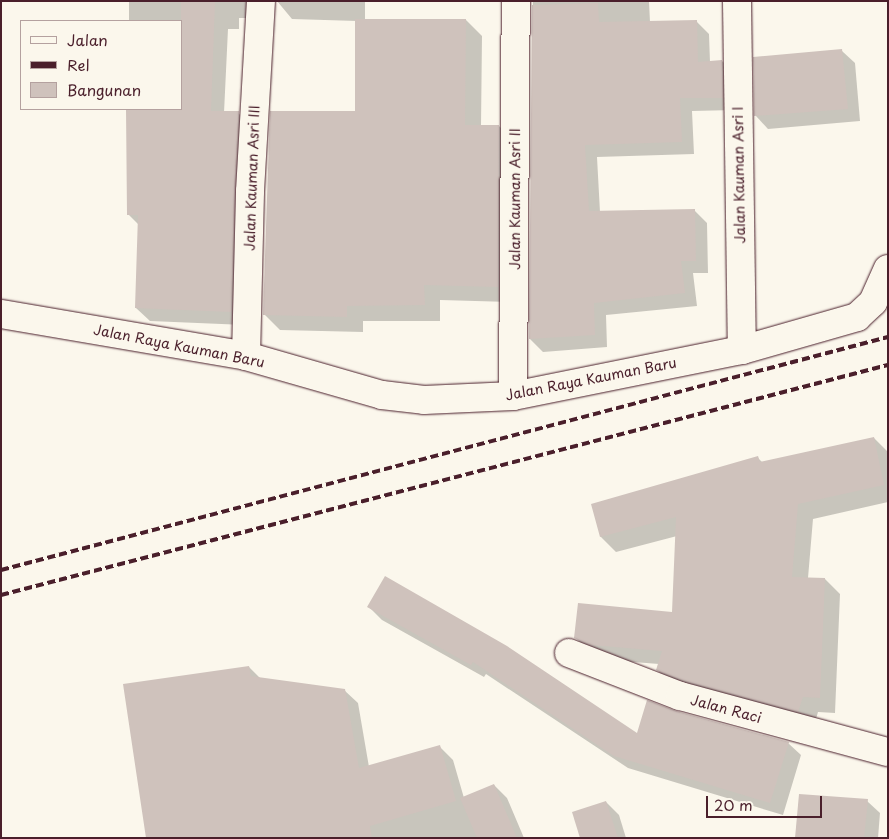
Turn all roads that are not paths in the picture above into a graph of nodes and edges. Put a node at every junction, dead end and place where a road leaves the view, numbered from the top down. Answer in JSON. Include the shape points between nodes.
{"nodes":[{"id":1,"x":261,"y":1,"type":"edge"},
{"id":2,"x":516,"y":1,"type":"edge"},
{"id":3,"x":737,"y":1,"type":"edge"},
{"id":4,"x":888,"y":269,"type":"edge"},
{"id":5,"x":1,"y":314,"type":"edge"},
{"id":6,"x":742,"y":350,"type":"junction"},
{"id":7,"x":246,"y":356,"type":"junction"},
{"id":8,"x":513,"y":396,"type":"junction"},
{"id":9,"x":569,"y":653,"type":"dead end"},
{"id":10,"x":888,"y":752,"type":"edge"}],
"edges":[{"from":1,"to":7,"type":"street","name":"Jalan Kauman Asri III","via":[[250,191]]},
{"from":2,"to":8,"type":"street","name":"Jalan Kauman Asri II"},
{"from":3,"to":6,"type":"street","name":"Jalan Kauman Asri I"},
{"from":4,"to":6,"type":"street","name":"Jalan Raya Kauman Baru","via":[[873,302],[857,317]]},
{"from":5,"to":7,"type":"street","name":"Jalan Raya Kauman Baru"},
{"from":6,"to":8,"type":"street","name":"Jalan Raya Kauman Baru"},
{"from":7,"to":8,"type":"street","name":"Jalan Raya Kauman Baru","via":[[382,395],[424,400]]},
{"from":9,"to":10,"type":"street","name":"Jalan Raci","via":[[680,696]]}]}
